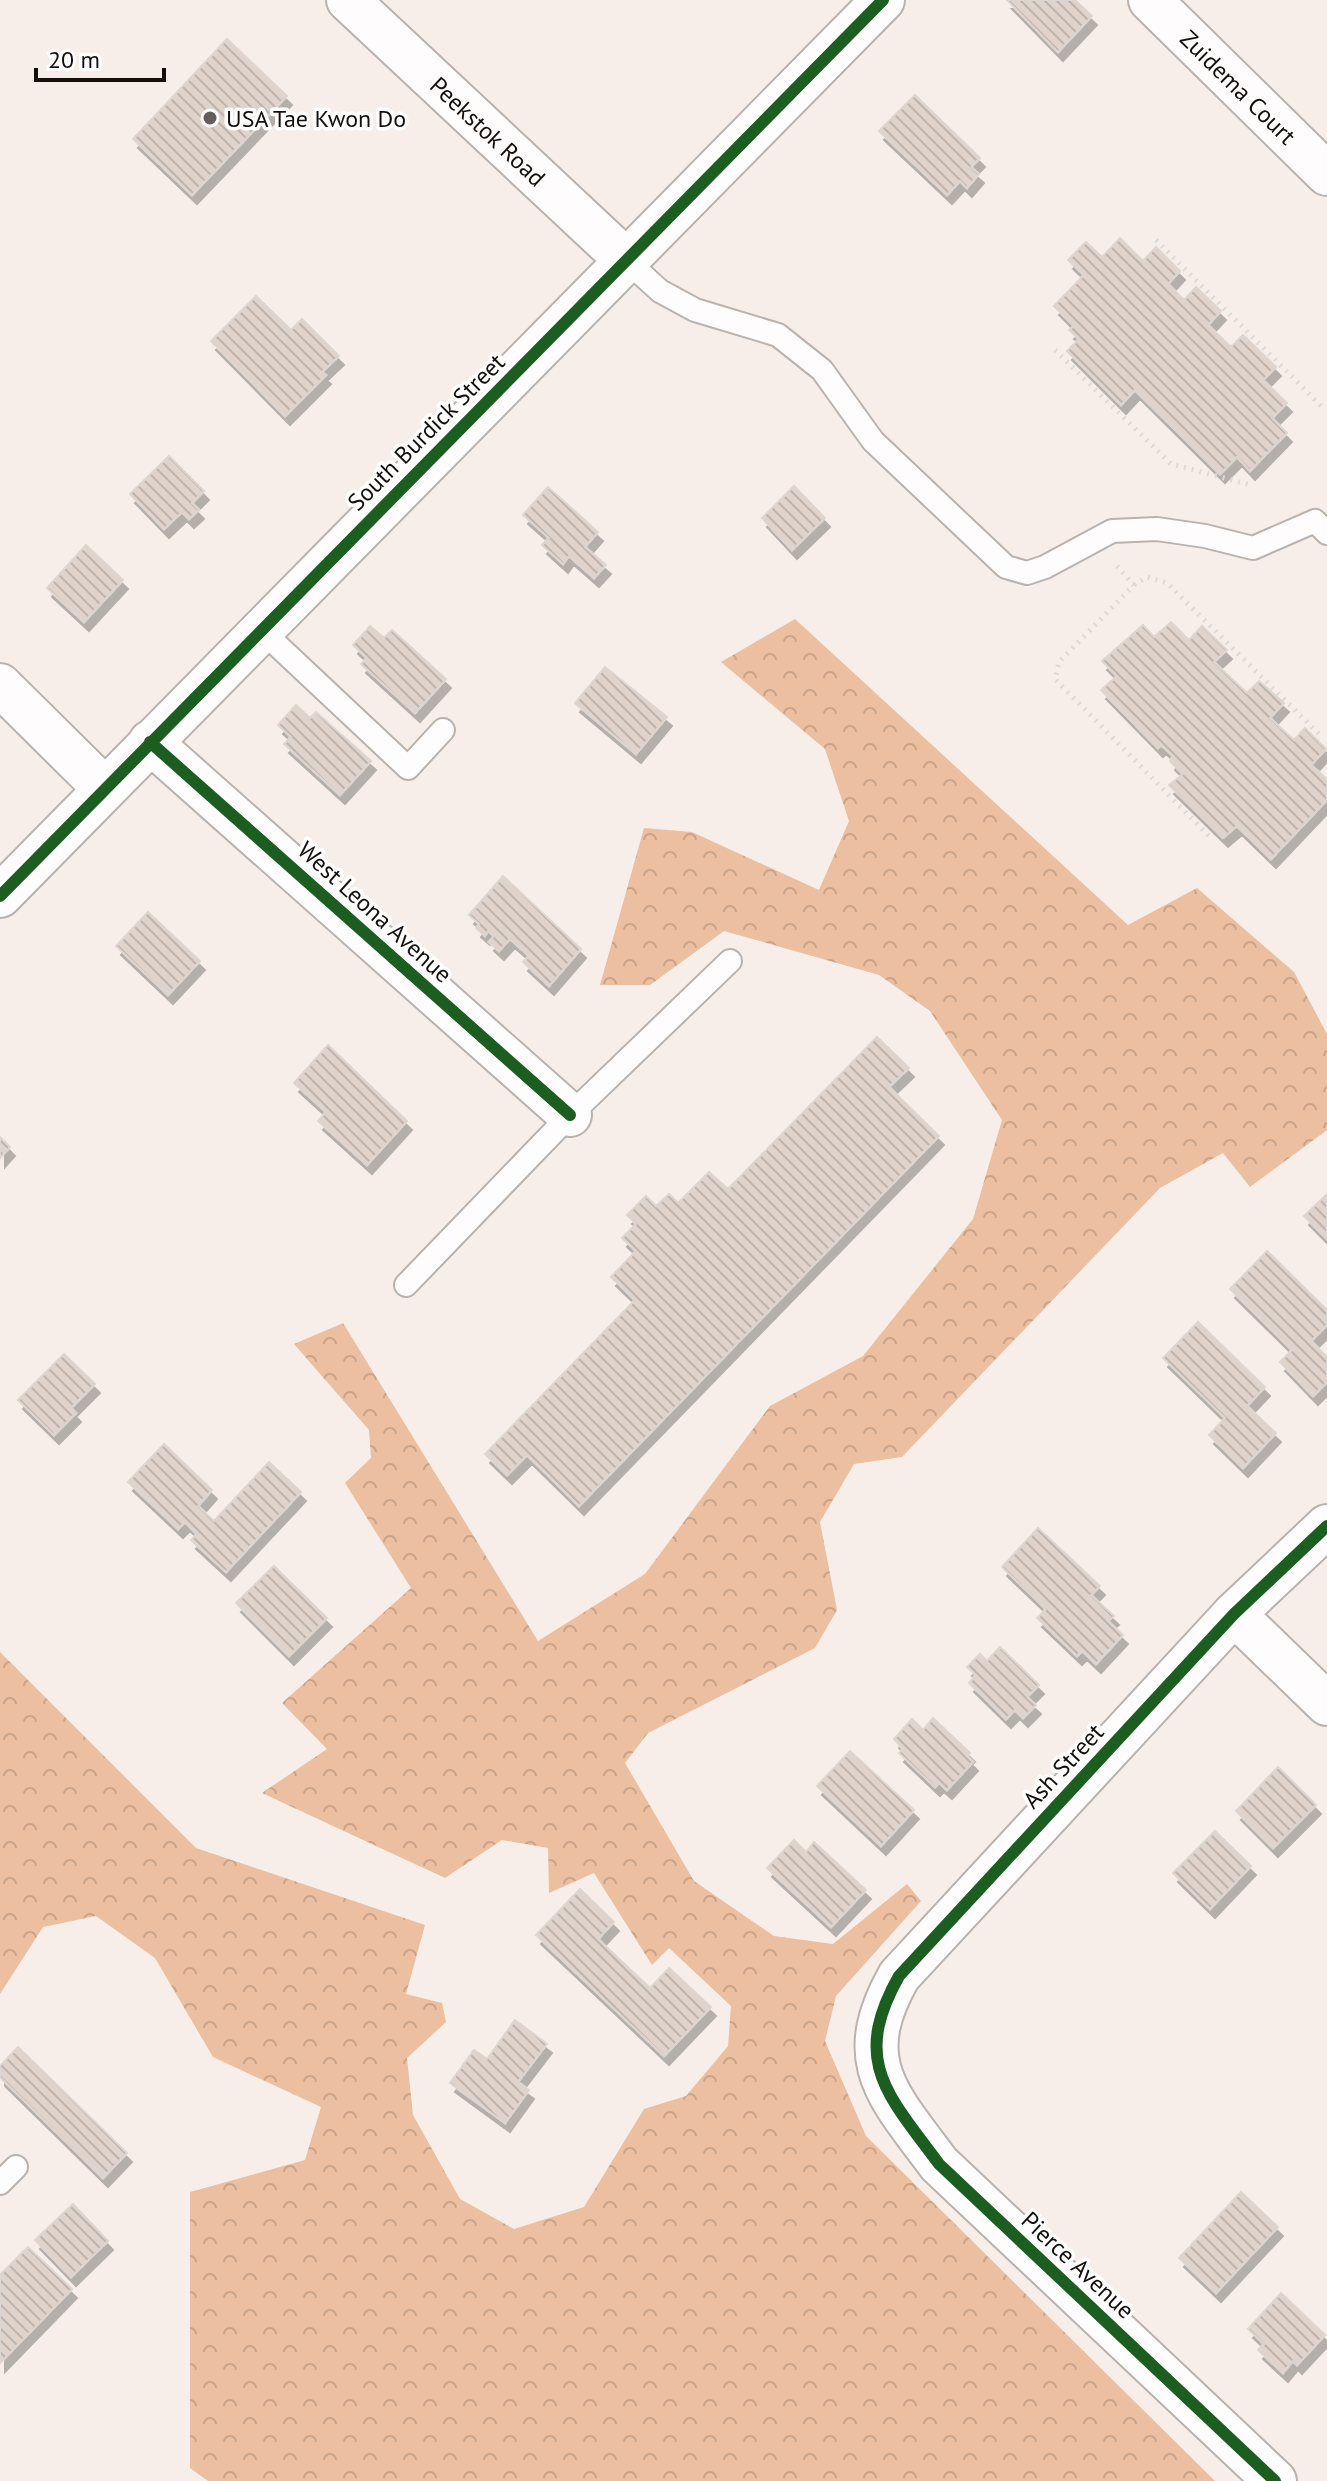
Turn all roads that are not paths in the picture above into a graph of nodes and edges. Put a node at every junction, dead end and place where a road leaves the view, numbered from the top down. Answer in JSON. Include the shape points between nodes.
{"nodes":[{"id":1,"x":348,"y":0,"type":"edge"},
{"id":2,"x":883,"y":0,"type":"edge"},
{"id":3,"x":1150,"y":0,"type":"edge"},
{"id":4,"x":1327,"y":174,"type":"edge"},
{"id":5,"x":627,"y":261,"type":"junction"},
{"id":6,"x":1327,"y":533,"type":"edge"},
{"id":7,"x":261,"y":630,"type":"junction"},
{"id":8,"x":0,"y":685,"type":"edge"},
{"id":9,"x":443,"y":730,"type":"dead end"},
{"id":10,"x":150,"y":742,"type":"junction"},
{"id":11,"x":104,"y":788,"type":"junction"},
{"id":12,"x":0,"y":896,"type":"edge"},
{"id":13,"x":730,"y":961,"type":"dead end"},
{"id":14,"x":570,"y":1115,"type":"junction"},
{"id":15,"x":406,"y":1285,"type":"dead end"},
{"id":16,"x":1327,"y":1526,"type":"edge"},
{"id":17,"x":1234,"y":1614,"type":"junction"},
{"id":18,"x":1327,"y":1704,"type":"edge"},
{"id":19,"x":875,"y":2061,"type":"joint"},
{"id":20,"x":16,"y":2167,"type":"dead end"},
{"id":21,"x":0,"y":2183,"type":"edge"},
{"id":22,"x":1275,"y":2481,"type":"edge"}],
"edges":[{"from":1,"to":5,"type":"street","name":"Peekstok Road"},
{"from":2,"to":5,"type":"street","name":"South Burdick Street"},
{"from":3,"to":4,"type":"street","name":"Zuidema Court"},
{"from":5,"to":6,"type":"lane","via":[[683,304],[778,335],[822,370],[873,441],[1006,567],[1036,570],[1112,531],[1157,529],[1253,548],[1315,521]]},
{"from":5,"to":7,"type":"street","name":"South Burdick Street"},
{"from":7,"to":9,"type":"lane","via":[[408,768]]},
{"from":7,"to":10,"type":"street","name":"South Burdick Street"},
{"from":8,"to":11,"type":"street"},
{"from":10,"to":11,"type":"street","name":"South Burdick Street"},
{"from":10,"to":14,"type":"street","name":"West Leona Avenue"},
{"from":11,"to":12,"type":"street","name":"South Burdick Street"},
{"from":13,"to":14,"type":"lane"},
{"from":14,"to":15,"type":"lane"},
{"from":16,"to":17,"type":"street","name":"Ash Street"},
{"from":17,"to":18,"type":"street"},
{"from":17,"to":19,"type":"street","name":"Ash Street","via":[[899,1976],[876,2024]]},
{"from":19,"to":22,"type":"street","name":"Pierce Avenue","via":[[899,2110],[939,2164]]},
{"from":20,"to":21,"type":"lane"}]}
